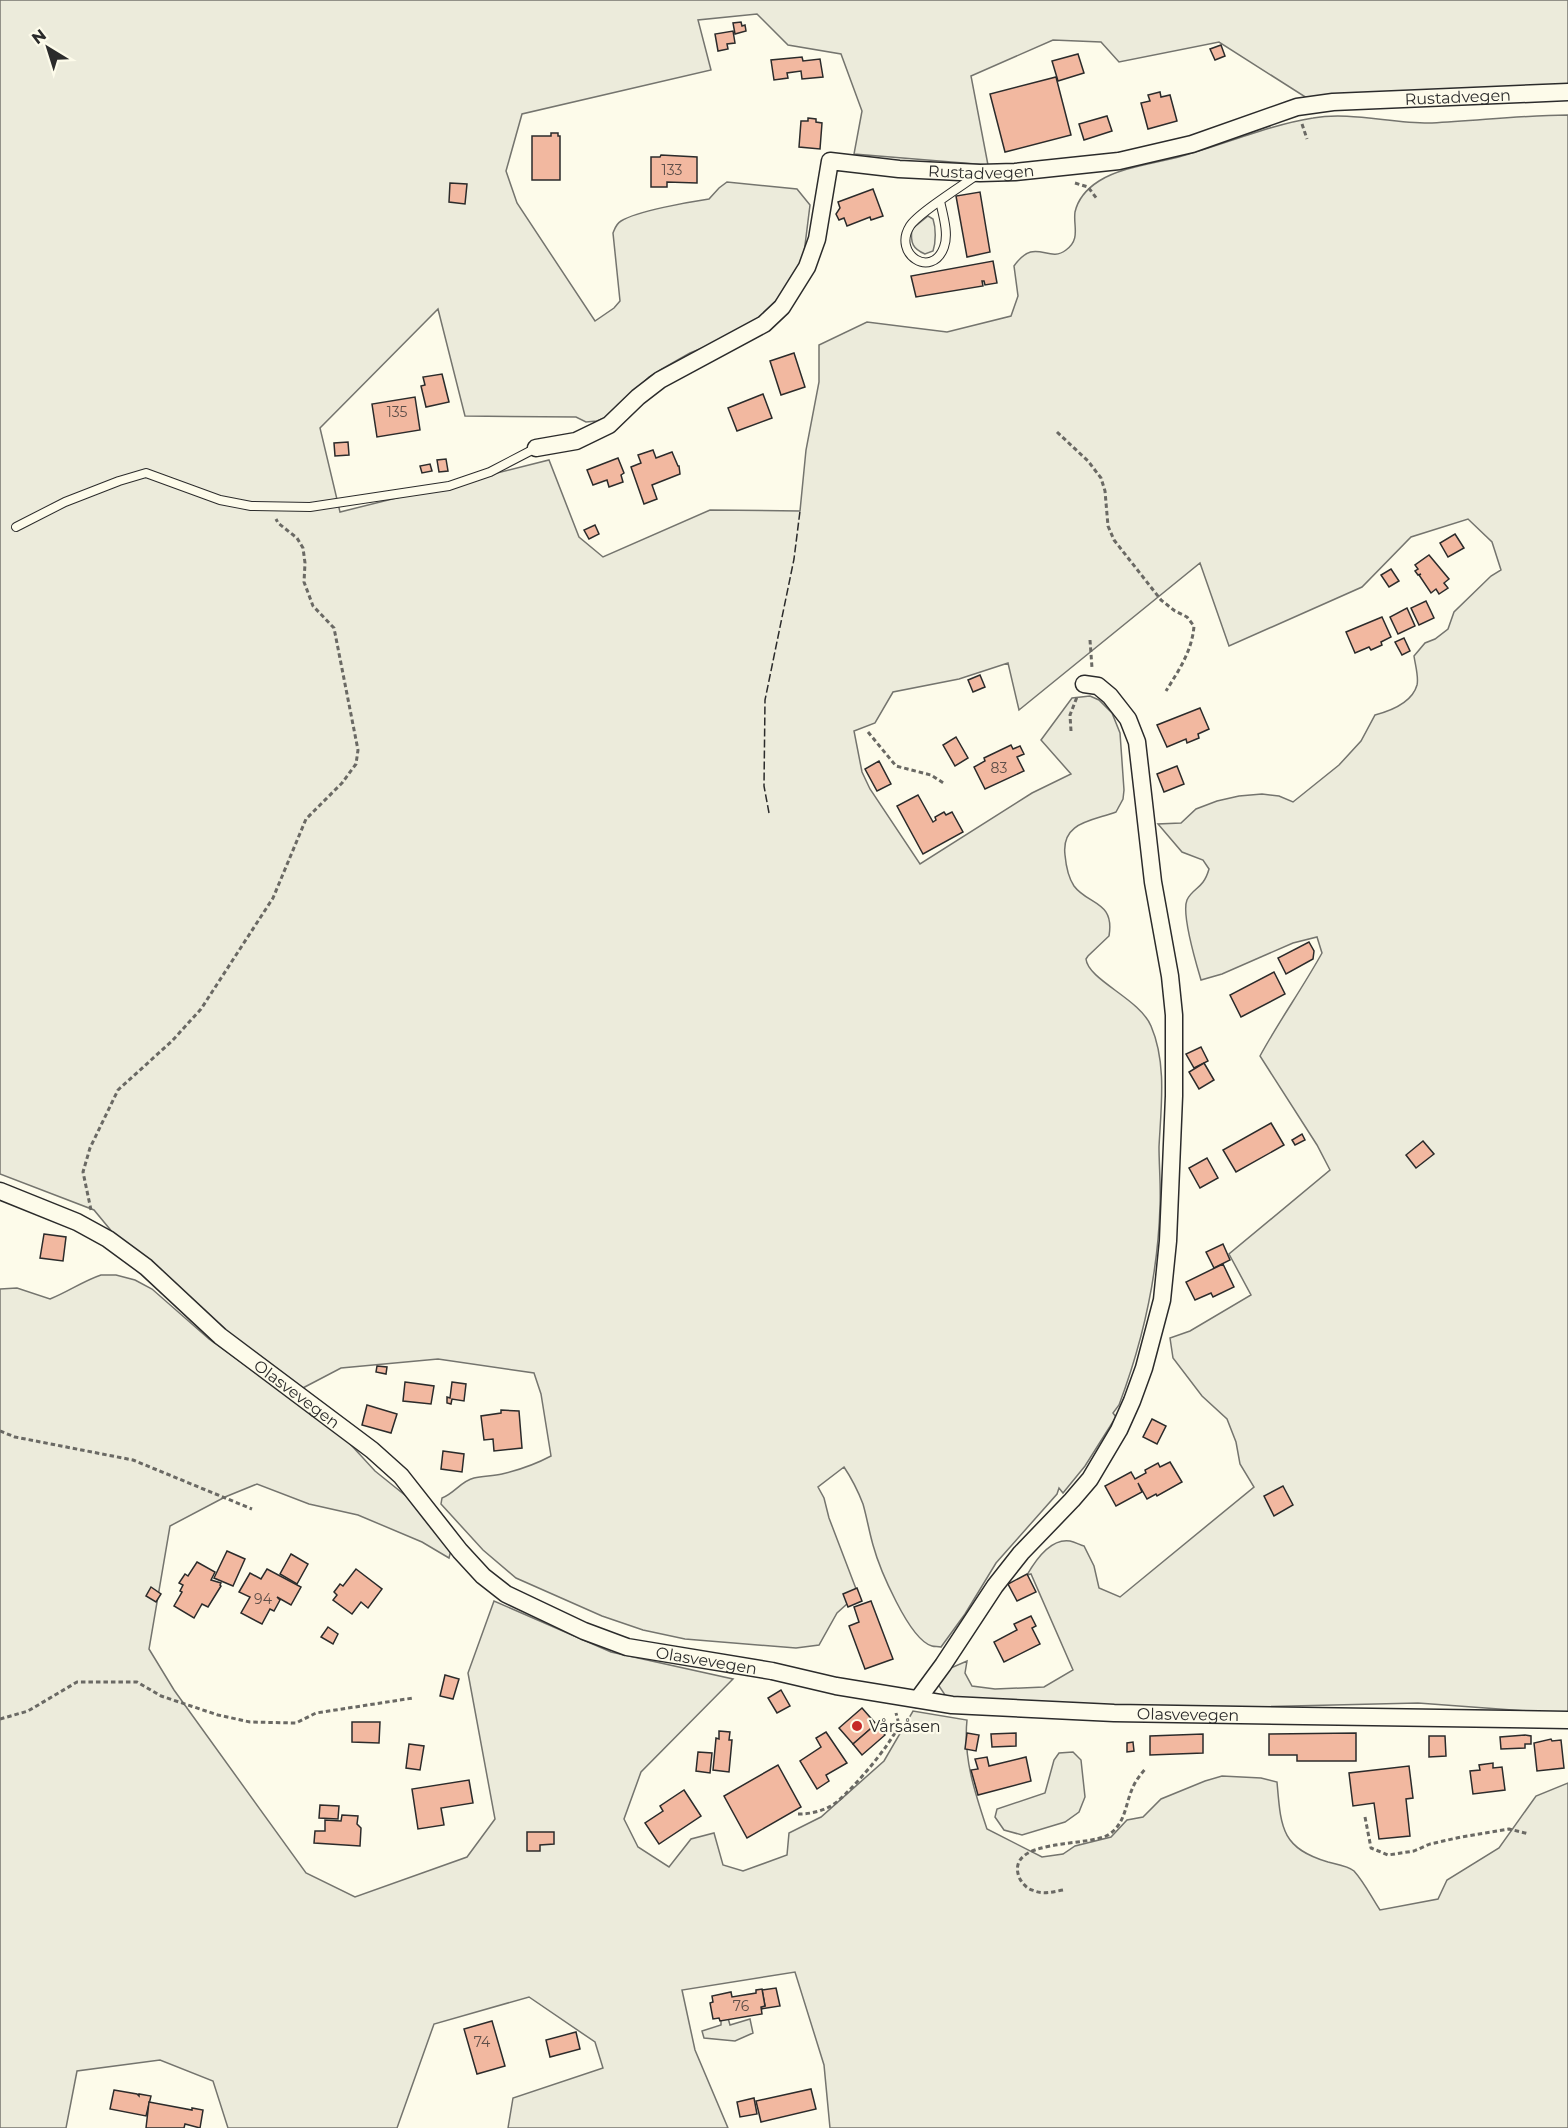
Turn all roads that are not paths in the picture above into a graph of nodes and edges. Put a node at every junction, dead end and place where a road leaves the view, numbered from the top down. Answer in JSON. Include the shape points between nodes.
{"nodes":[{"id":1,"x":1568,"y":92,"type":"edge"},
{"id":2,"x":980,"y":173,"type":"junction"},
{"id":3,"x":940,"y":201,"type":"junction"},
{"id":4,"x":536,"y":448,"type":"joint"},
{"id":5,"x":16,"y":527,"type":"dead end"},
{"id":6,"x":1084,"y":684,"type":"road end"},
{"id":7,"x":0,"y":1191,"type":"edge"},
{"id":8,"x":918,"y":1699,"type":"junction"},
{"id":9,"x":1568,"y":1720,"type":"edge"}],
"edges":[{"from":1,"to":2,"type":"street","name":"Rustadvegen","via":[[1333,102],[1297,107],[1156,154]]},
{"from":2,"to":3,"type":"lane"},
{"from":2,"to":4,"type":"street","name":"Rustadvegen","via":[[830,161],[817,239],[807,267],[782,307],[764,324],[660,380],[609,425],[576,441]]},
{"from":3,"to":3,"type":"lane","via":[[911,223],[906,234],[906,248],[914,260],[935,260],[944,248]]},
{"from":4,"to":5,"type":"lane","via":[[490,472],[449,486],[310,507],[251,506],[220,500],[146,473],[65,502]]},
{"from":6,"to":8,"type":"street","via":[[1098,686],[1110,696],[1128,719],[1137,742],[1152,882],[1170,976],[1174,1096],[1162,1300],[1132,1401],[1095,1470],[995,1586]]},
{"from":7,"to":8,"type":"street","name":"Olasvevegen","via":[[77,1222],[146,1267],[220,1336],[372,1449],[400,1476],[483,1576],[506,1594],[627,1647]]},
{"from":8,"to":9,"type":"street","name":"Olasvevegen","via":[[993,1708],[1114,1713]]}]}
